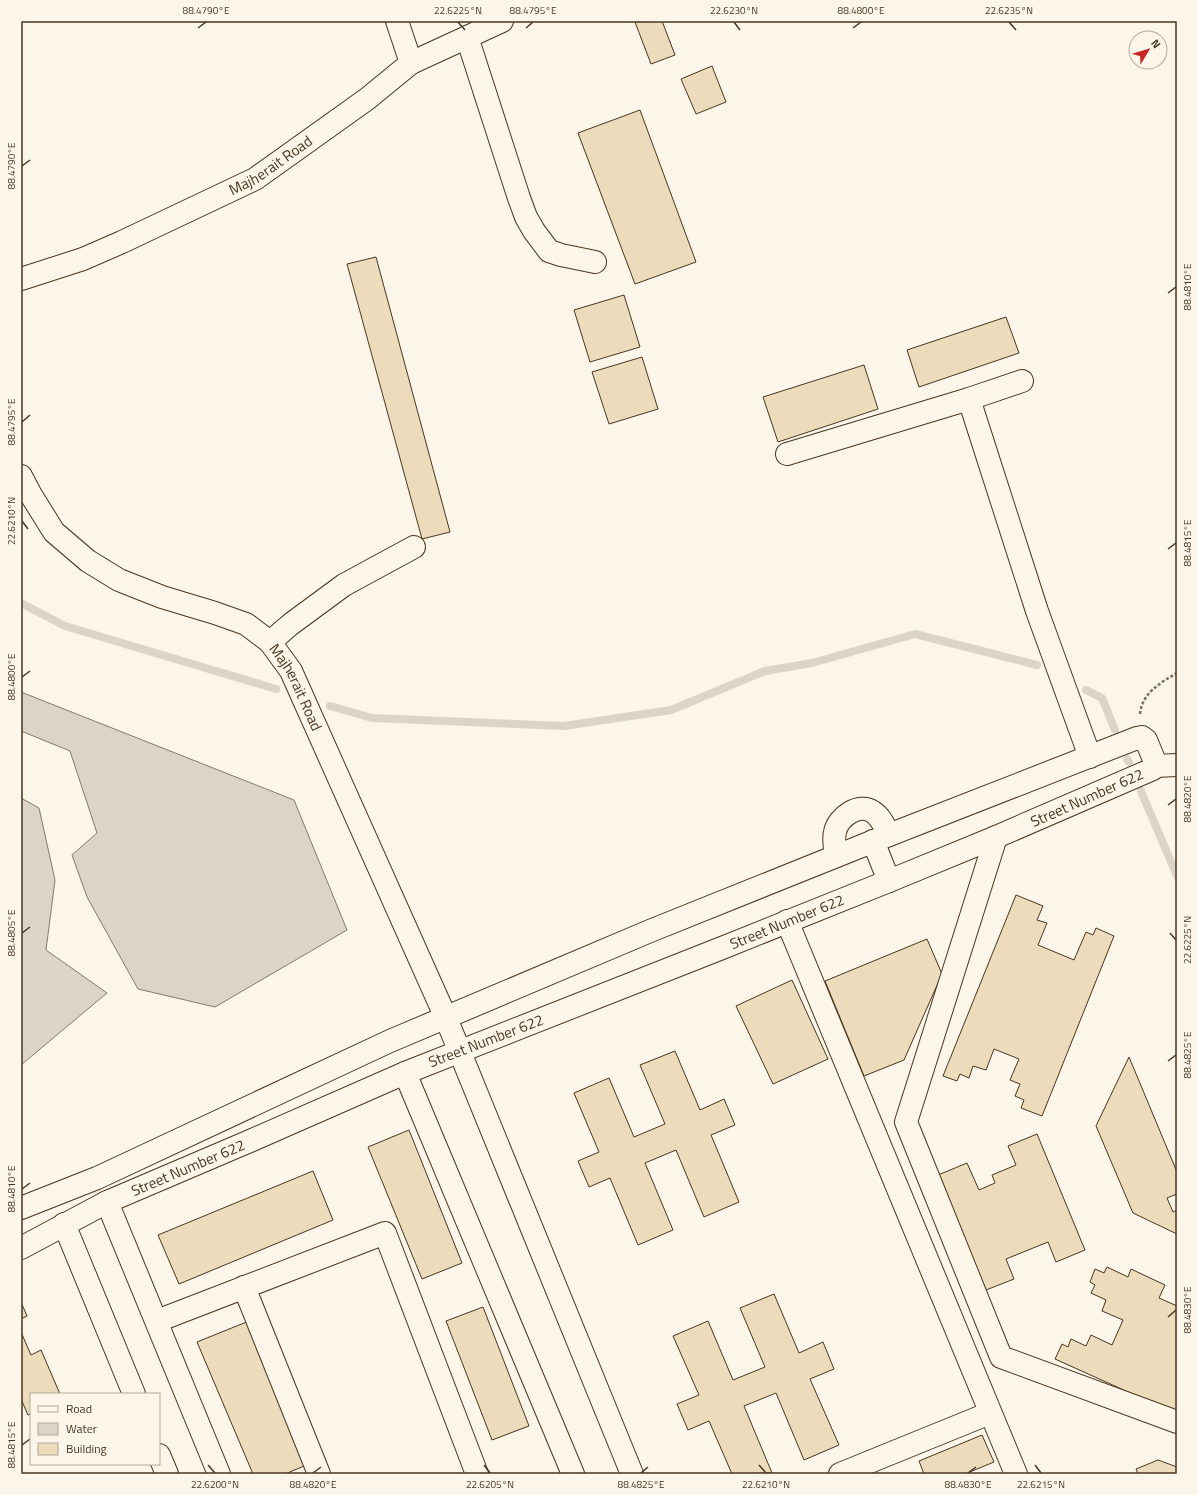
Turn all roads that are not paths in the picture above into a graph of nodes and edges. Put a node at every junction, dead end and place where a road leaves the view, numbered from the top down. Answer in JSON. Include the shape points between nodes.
{"nodes":[{"id":1,"x":397,"y":21,"type":"edge"},
{"id":2,"x":502,"y":21,"type":"edge"},
{"id":3,"x":467,"y":37,"type":"junction"},
{"id":4,"x":411,"y":63,"type":"junction"},
{"id":5,"x":595,"y":262,"type":"dead end"},
{"id":6,"x":21,"y":279,"type":"edge"},
{"id":7,"x":1022,"y":381,"type":"dead end"},
{"id":8,"x":969,"y":399,"type":"junction"},
{"id":9,"x":787,"y":454,"type":"dead end"},
{"id":10,"x":21,"y":476,"type":"edge"},
{"id":11,"x":414,"y":547,"type":"dead end"},
{"id":12,"x":270,"y":642,"type":"junction"},
{"id":13,"x":1090,"y":757,"type":"junction"},
{"id":14,"x":1177,"y":765,"type":"edge"},
{"id":15,"x":1155,"y":766,"type":"junction"},
{"id":16,"x":881,"y":838,"type":"junction"},
{"id":17,"x":996,"y":838,"type":"junction"},
{"id":18,"x":836,"y":856,"type":"junction"},
{"id":19,"x":889,"y":881,"type":"junction"},
{"id":20,"x":787,"y":921,"type":"junction"},
{"id":21,"x":446,"y":1018,"type":"junction"},
{"id":22,"x":458,"y":1051,"type":"junction"},
{"id":23,"x":405,"y":1072,"type":"junction"},
{"id":24,"x":107,"y":1202,"type":"junction"},
{"id":25,"x":21,"y":1208,"type":"edge"},
{"id":26,"x":64,"y":1224,"type":"junction"},
{"id":27,"x":21,"y":1248,"type":"edge"},
{"id":28,"x":244,"y":1287,"type":"junction"},
{"id":29,"x":157,"y":1321,"type":"junction"},
{"id":30,"x":134,"y":1393,"type":"edge"},
{"id":31,"x":990,"y":1413,"type":"junction"},
{"id":32,"x":1177,"y":1422,"type":"edge"},
{"id":33,"x":160,"y":1457,"type":"edge"},
{"id":34,"x":167,"y":1474,"type":"edge"},
{"id":35,"x":219,"y":1474,"type":"edge"},
{"id":36,"x":319,"y":1474,"type":"edge"},
{"id":37,"x":477,"y":1474,"type":"edge"},
{"id":38,"x":573,"y":1474,"type":"edge"},
{"id":39,"x":632,"y":1474,"type":"edge"},
{"id":40,"x":840,"y":1474,"type":"edge"},
{"id":41,"x":1016,"y":1474,"type":"edge"}],
"edges":[{"from":1,"to":4,"type":"street"},
{"from":2,"to":3,"type":"street","name":"Majherait Road"},
{"from":3,"to":4,"type":"street","name":"Majherait Road"},
{"from":3,"to":5,"type":"street","via":[[526,217],[549,251]]},
{"from":4,"to":6,"type":"street","name":"Majherait Road","via":[[367,99],[255,179],[83,259]]},
{"from":7,"to":8,"type":"street"},
{"from":8,"to":9,"type":"street"},
{"from":8,"to":13,"type":"street","via":[[1037,611]]},
{"from":10,"to":12,"type":"street","name":"Majherait Road","via":[[54,532],[88,561],[133,586],[246,624]]},
{"from":11,"to":12,"type":"street","via":[[344,585]]},
{"from":12,"to":21,"type":"street","name":"Majherait Road","via":[[291,671]]},
{"from":13,"to":15,"type":"street","name":"Street Number 622","via":[[1142,737],[1146,740]]},
{"from":13,"to":16,"type":"street","name":"Street Number 622"},
{"from":14,"to":15,"type":"street"},
{"from":15,"to":17,"type":"street","name":"Street Number 622"},
{"from":16,"to":18,"type":"street","name":"Street Number 622"},
{"from":16,"to":18,"type":"street","via":[[879,817],[864,809],[854,811],[844,816],[834,832]]},
{"from":16,"to":19,"type":"street"},
{"from":17,"to":19,"type":"street","name":"Street Number 622"},
{"from":17,"to":32,"type":"street","via":[[906,1122],[1001,1357]]},
{"from":18,"to":21,"type":"street","name":"Street Number 622","via":[[650,931]]},
{"from":19,"to":20,"type":"street","name":"Street Number 622"},
{"from":20,"to":22,"type":"street","name":"Street Number 622"},
{"from":20,"to":31,"type":"street"},
{"from":21,"to":22,"type":"street","name":"Majherait Road"},
{"from":21,"to":25,"type":"street","name":"Street Number 622","via":[[390,1041],[97,1178]]},
{"from":22,"to":23,"type":"street","name":"Street Number 622"},
{"from":22,"to":39,"type":"street","name":"Majherait Road"},
{"from":23,"to":24,"type":"street","name":"Street Number 622","via":[[250,1142]]},
{"from":23,"to":38,"type":"street"},
{"from":24,"to":26,"type":"street","name":"Street Number 622"},
{"from":24,"to":29,"type":"street"},
{"from":26,"to":27,"type":"street","name":"Street Number 622"},
{"from":26,"to":30,"type":"street"},
{"from":28,"to":29,"type":"street"},
{"from":28,"to":36,"type":"street"},
{"from":28,"to":37,"type":"street","via":[[385,1233]]},
{"from":29,"to":35,"type":"street"},
{"from":31,"to":40,"type":"street"},
{"from":31,"to":41,"type":"street"},
{"from":33,"to":34,"type":"street"}]}
